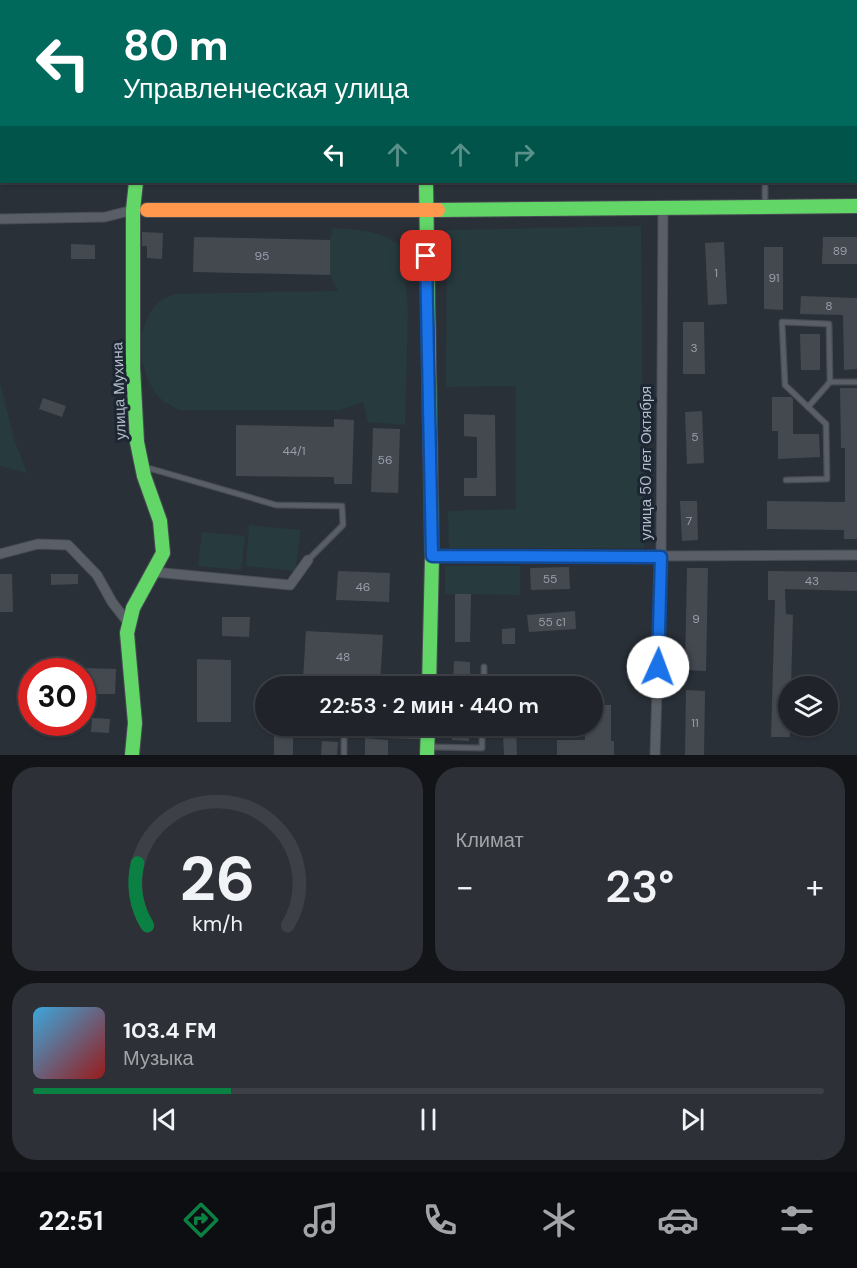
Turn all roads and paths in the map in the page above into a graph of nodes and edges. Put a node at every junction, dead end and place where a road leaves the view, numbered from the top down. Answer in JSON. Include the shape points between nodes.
{"nodes":[{"id":1,"x":136,"y":183,"type":"edge"},
{"id":2,"x":426,"y":183,"type":"edge"},
{"id":3,"x":765,"y":183,"type":"edge"},
{"id":4,"x":765,"y":206,"type":"junction"},
{"id":5,"x":857,"y":206,"type":"edge"},
{"id":6,"x":663,"y":207,"type":"junction"},
{"id":7,"x":140,"y":210,"type":"junction"},
{"id":8,"x":426,"y":210,"type":"junction"},
{"id":9,"x":0,"y":219,"type":"edge"},
{"id":10,"x":830,"y":382,"type":"junction"},
{"id":11,"x":857,"y":382,"type":"edge"},
{"id":12,"x":808,"y":407,"type":"junction"},
{"id":13,"x":142,"y":466,"type":"junction"},
{"id":14,"x":786,"y":480,"type":"dead end"},
{"id":15,"x":0,"y":555,"type":"edge"},
{"id":16,"x":857,"y":555,"type":"edge"},
{"id":17,"x":432,"y":556,"type":"junction"},
{"id":18,"x":661,"y":557,"type":"junction"},
{"id":19,"x":308,"y":560,"type":"joint"},
{"id":20,"x":154,"y":572,"type":"junction"},
{"id":21,"x":129,"y":624,"type":"junction"},
{"id":22,"x":484,"y":667,"type":"dead end"},
{"id":23,"x":429,"y":676,"type":"edge"},
{"id":24,"x":484,"y":676,"type":"edge"},
{"id":25,"x":344,"y":736,"type":"edge"},
{"id":26,"x":376,"y":736,"type":"edge"},
{"id":27,"x":482,"y":736,"type":"edge"},
{"id":28,"x":428,"y":741,"type":"edge"},
{"id":29,"x":132,"y":755,"type":"edge"},
{"id":30,"x":344,"y":755,"type":"edge"},
{"id":31,"x":655,"y":755,"type":"edge"}],
"edges":[{"from":1,"to":7,"type":"street","name":"улица Мухина"},
{"from":2,"to":8,"type":"street"},
{"from":3,"to":4,"type":"lane"},
{"from":4,"to":5,"type":"street"},
{"from":4,"to":6,"type":"street"},
{"from":6,"to":8,"type":"street"},
{"from":6,"to":18,"type":"street","name":"улица 50 лет Октября"},
{"from":7,"to":8,"type":"street"},
{"from":7,"to":9,"type":"street","via":[[105,217]]},
{"from":7,"to":13,"type":"street","name":"улица Мухина","via":[[134,368],[136,442]]},
{"from":8,"to":17,"type":"street"},
{"from":10,"to":11,"type":"lane"},
{"from":10,"to":12,"type":"lane"},
{"from":10,"to":12,"type":"lane","via":[[829,324],[782,322],[785,385]]},
{"from":12,"to":14,"type":"lane","via":[[826,424],[827,479]]},
{"from":13,"to":19,"type":"lane","via":[[276,505],[342,506],[344,525]]},
{"from":13,"to":20,"type":"street","name":"улица Мухина","via":[[160,521],[163,553]]},
{"from":15,"to":21,"type":"street","via":[[38,544],[68,545],[97,575]]},
{"from":16,"to":18,"type":"street"},
{"from":17,"to":18,"type":"street"},
{"from":17,"to":23,"type":"street"},
{"from":18,"to":31,"type":"street","name":"улица 50 лет Октября"},
{"from":19,"to":20,"type":"street","via":[[290,585]]},
{"from":20,"to":21,"type":"street","name":"улица Мухина","via":[[133,608]]},
{"from":21,"to":29,"type":"street","name":"улица Мухина","via":[[135,723]]},
{"from":22,"to":24,"type":"lane"},
{"from":25,"to":30,"type":"lane"},
{"from":26,"to":28,"type":"lane"},
{"from":27,"to":28,"type":"lane","via":[[482,748]]}]}
